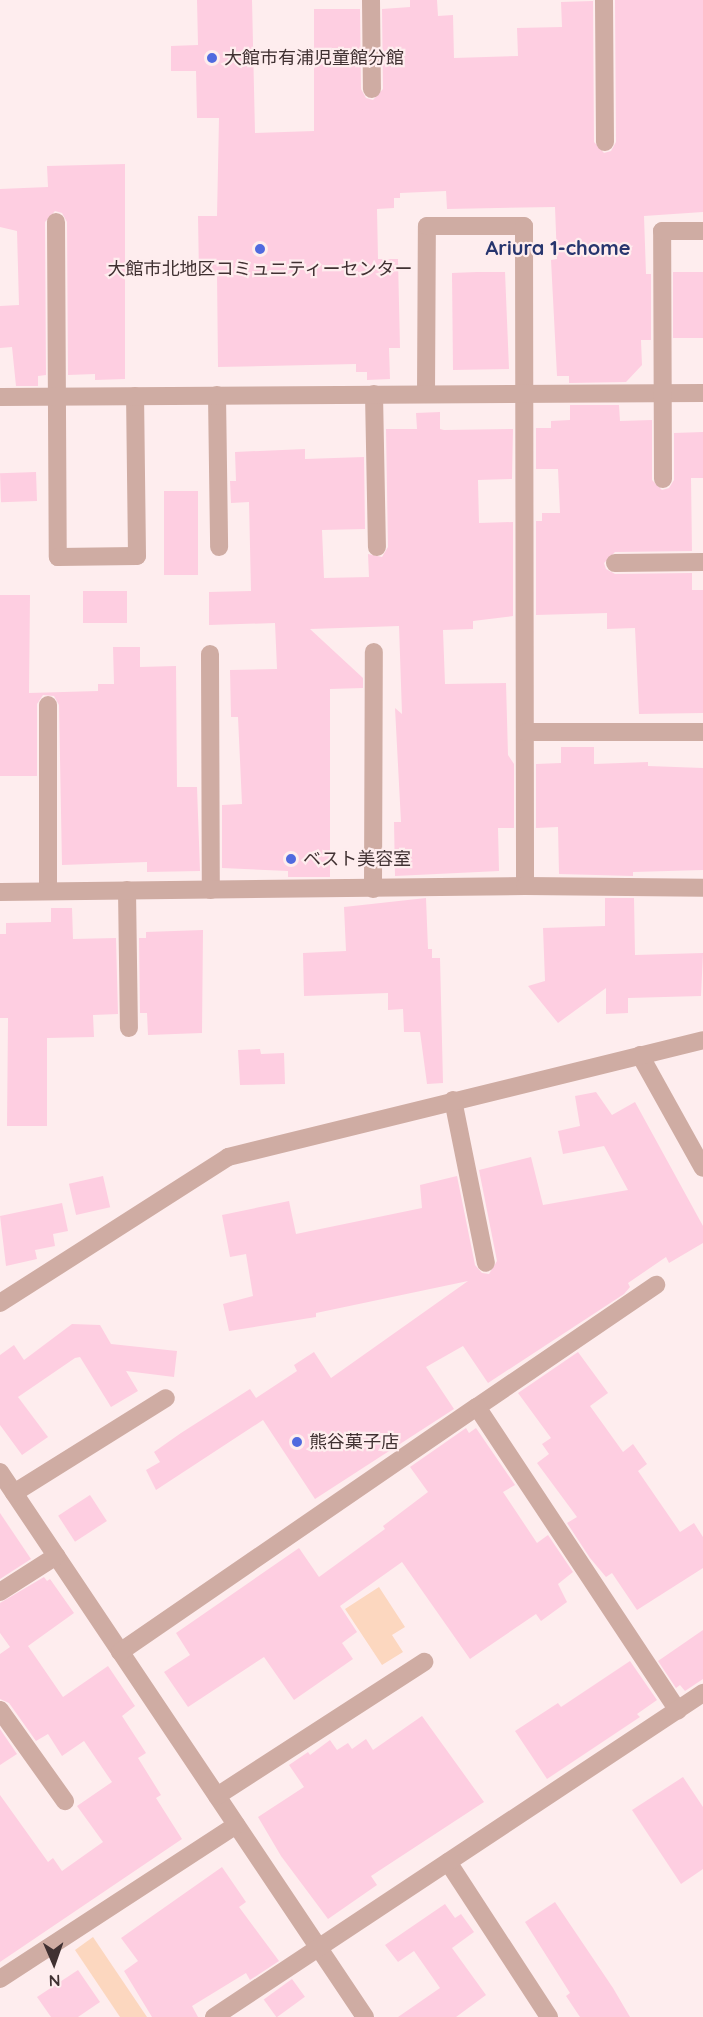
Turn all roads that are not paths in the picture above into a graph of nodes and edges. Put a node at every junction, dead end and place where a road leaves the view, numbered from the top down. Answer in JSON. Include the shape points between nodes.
{"nodes":[{"id":1,"x":371,"y":0,"type":"edge"},
{"id":2,"x":604,"y":0,"type":"edge"},
{"id":3,"x":372,"y":89,"type":"dead end"},
{"id":4,"x":605,"y":142,"type":"dead end"},
{"id":5,"x":56,"y":222,"type":"dead end"},
{"id":6,"x":703,"y":231,"type":"edge"},
{"id":7,"x":660,"y":393,"type":"junction"},
{"id":8,"x":703,"y":393,"type":"edge"},
{"id":9,"x":374,"y":394,"type":"junction"},
{"id":10,"x":426,"y":394,"type":"junction"},
{"id":11,"x":526,"y":394,"type":"junction"},
{"id":12,"x":217,"y":395,"type":"junction"},
{"id":13,"x":56,"y":396,"type":"junction"},
{"id":14,"x":135,"y":396,"type":"junction"},
{"id":15,"x":0,"y":397,"type":"edge"},
{"id":16,"x":663,"y":479,"type":"dead end"},
{"id":17,"x":219,"y":547,"type":"dead end"},
{"id":18,"x":377,"y":547,"type":"dead end"},
{"id":19,"x":703,"y":562,"type":"edge"},
{"id":20,"x":615,"y":563,"type":"dead end"},
{"id":21,"x":374,"y":652,"type":"dead end"},
{"id":22,"x":210,"y":654,"type":"dead end"},
{"id":23,"x":48,"y":705,"type":"dead end"},
{"id":24,"x":526,"y":732,"type":"junction"},
{"id":25,"x":703,"y":732,"type":"edge"},
{"id":26,"x":525,"y":886,"type":"junction"},
{"id":27,"x":703,"y":888,"type":"edge"},
{"id":28,"x":373,"y":889,"type":"junction"},
{"id":29,"x":127,"y":890,"type":"junction"},
{"id":30,"x":212,"y":890,"type":"junction"},
{"id":31,"x":48,"y":891,"type":"junction"},
{"id":32,"x":0,"y":892,"type":"edge"},
{"id":33,"x":129,"y":1028,"type":"dead end"},
{"id":34,"x":703,"y":1040,"type":"edge"},
{"id":35,"x":640,"y":1055,"type":"junction"},
{"id":36,"x":453,"y":1100,"type":"junction"},
{"id":37,"x":703,"y":1168,"type":"edge"},
{"id":38,"x":486,"y":1263,"type":"dead end"},
{"id":39,"x":656,"y":1285,"type":"dead end"},
{"id":40,"x":0,"y":1303,"type":"edge"},
{"id":41,"x":166,"y":1398,"type":"dead end"},
{"id":42,"x":477,"y":1407,"type":"junction"},
{"id":43,"x":0,"y":1472,"type":"edge"},
{"id":44,"x":14,"y":1493,"type":"junction"},
{"id":45,"x":56,"y":1556,"type":"junction"},
{"id":46,"x":0,"y":1592,"type":"edge"},
{"id":47,"x":120,"y":1652,"type":"junction"},
{"id":48,"x":424,"y":1662,"type":"dead end"},
{"id":49,"x":701,"y":1700,"type":"edge"},
{"id":50,"x":0,"y":1710,"type":"edge"},
{"id":51,"x":678,"y":1711,"type":"junction"},
{"id":52,"x":217,"y":1796,"type":"junction"},
{"id":53,"x":65,"y":1801,"type":"dead end"},
{"id":54,"x":237,"y":1825,"type":"junction"},
{"id":55,"x":448,"y":1862,"type":"junction"},
{"id":56,"x":319,"y":1947,"type":"junction"},
{"id":57,"x":0,"y":1980,"type":"edge"},
{"id":58,"x":214,"y":2017,"type":"edge"},
{"id":59,"x":365,"y":2017,"type":"edge"},
{"id":60,"x":549,"y":2017,"type":"edge"}],
"edges":[{"from":1,"to":3,"type":"street"},
{"from":2,"to":4,"type":"street"},
{"from":5,"to":13,"type":"street"},
{"from":6,"to":7,"type":"street","via":[[662,231]]},
{"from":7,"to":8,"type":"street"},
{"from":7,"to":11,"type":"street"},
{"from":7,"to":16,"type":"street"},
{"from":9,"to":10,"type":"street"},
{"from":9,"to":12,"type":"street"},
{"from":9,"to":18,"type":"street"},
{"from":10,"to":11,"type":"street"},
{"from":10,"to":11,"type":"street","via":[[427,226],[524,226]]},
{"from":11,"to":24,"type":"street"},
{"from":12,"to":14,"type":"street"},
{"from":12,"to":17,"type":"street"},
{"from":13,"to":14,"type":"street"},
{"from":13,"to":14,"type":"street","via":[[58,557],[137,556]]},
{"from":13,"to":15,"type":"street"},
{"from":19,"to":20,"type":"street"},
{"from":21,"to":28,"type":"street"},
{"from":22,"to":30,"type":"street"},
{"from":23,"to":31,"type":"street"},
{"from":24,"to":25,"type":"street"},
{"from":24,"to":26,"type":"street"},
{"from":26,"to":27,"type":"street"},
{"from":26,"to":28,"type":"street"},
{"from":28,"to":30,"type":"street"},
{"from":29,"to":30,"type":"street"},
{"from":29,"to":31,"type":"street"},
{"from":29,"to":33,"type":"street"},
{"from":31,"to":32,"type":"street"},
{"from":34,"to":35,"type":"street"},
{"from":35,"to":36,"type":"street"},
{"from":35,"to":37,"type":"street"},
{"from":36,"to":38,"type":"street"},
{"from":36,"to":40,"type":"street","via":[[228,1157]]},
{"from":39,"to":42,"type":"street"},
{"from":41,"to":44,"type":"street"},
{"from":42,"to":47,"type":"street"},
{"from":42,"to":51,"type":"street"},
{"from":43,"to":44,"type":"street"},
{"from":44,"to":45,"type":"street"},
{"from":45,"to":46,"type":"street"},
{"from":45,"to":47,"type":"street"},
{"from":47,"to":52,"type":"street"},
{"from":48,"to":52,"type":"street"},
{"from":49,"to":51,"type":"street"},
{"from":50,"to":53,"type":"street"},
{"from":51,"to":55,"type":"street"},
{"from":52,"to":54,"type":"street"},
{"from":54,"to":56,"type":"street"},
{"from":54,"to":57,"type":"street"},
{"from":55,"to":56,"type":"street"},
{"from":55,"to":60,"type":"street"},
{"from":56,"to":58,"type":"street"},
{"from":56,"to":59,"type":"street"}]}
